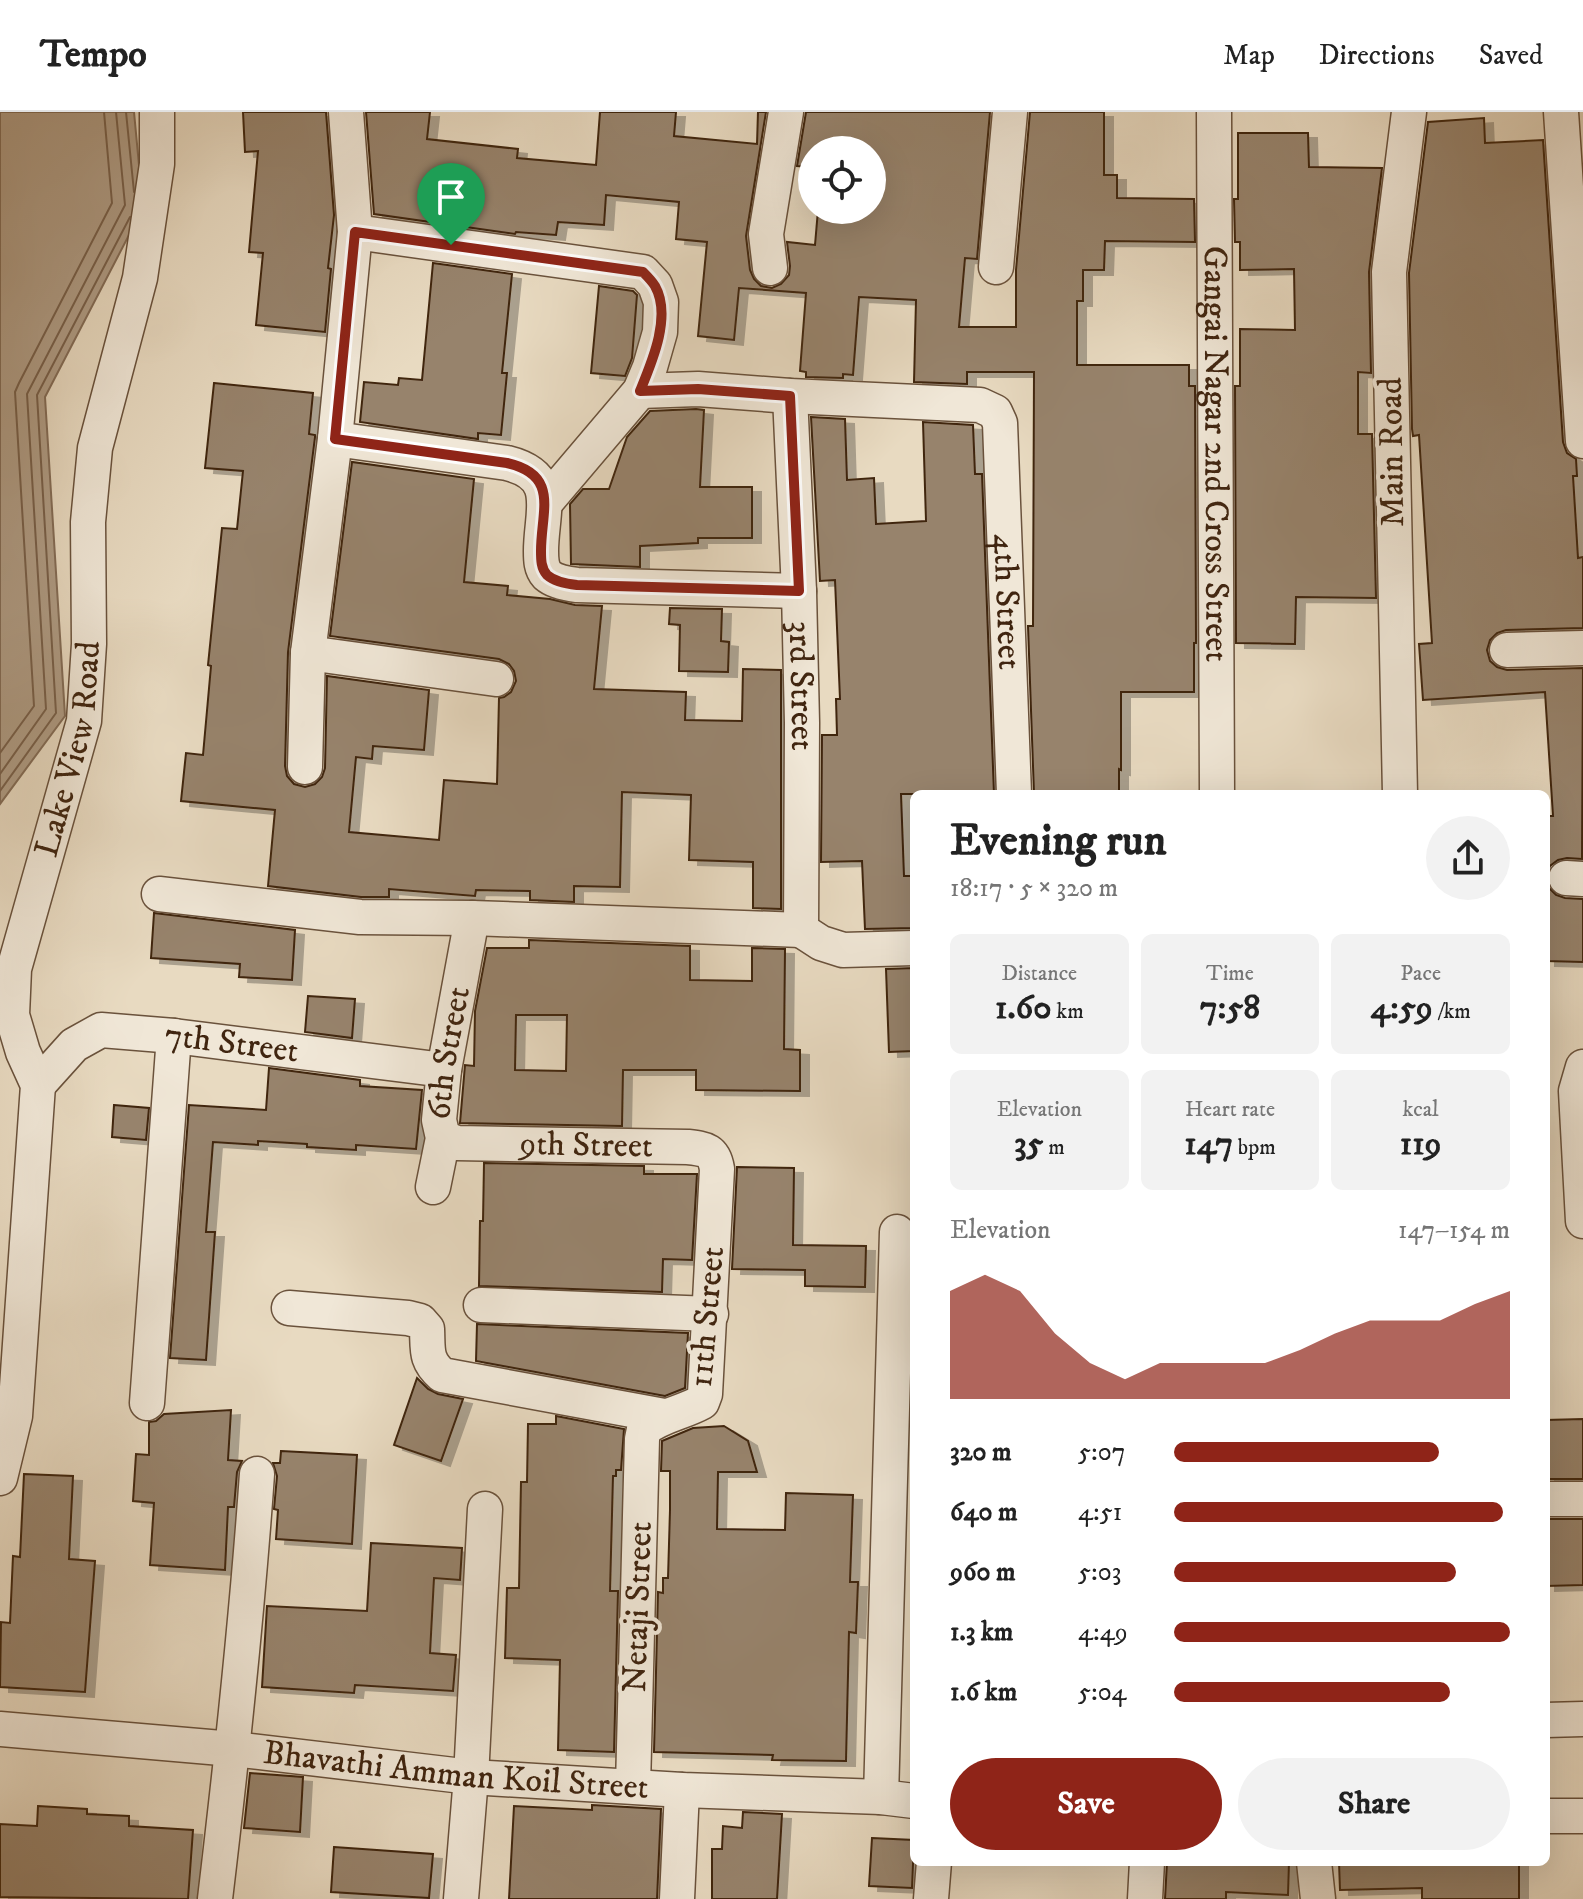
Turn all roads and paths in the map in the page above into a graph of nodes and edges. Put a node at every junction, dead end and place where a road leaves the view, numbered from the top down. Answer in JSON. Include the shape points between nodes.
{"nodes":[{"id":1,"x":157,"y":112,"type":"edge"},
{"id":2,"x":346,"y":112,"type":"edge"},
{"id":3,"x":786,"y":112,"type":"edge"},
{"id":4,"x":1010,"y":112,"type":"edge"},
{"id":5,"x":1214,"y":112,"type":"edge"},
{"id":6,"x":1409,"y":112,"type":"edge"},
{"id":7,"x":1561,"y":112,"type":"edge"},
{"id":8,"x":355,"y":232,"type":"junction"},
{"id":9,"x":996,"y":267,"type":"dead end"},
{"id":10,"x":770,"y":268,"type":"dead end"},
{"id":11,"x":640,"y":391,"type":"junction"},
{"id":12,"x":790,"y":396,"type":"junction"},
{"id":13,"x":335,"y":439,"type":"junction"},
{"id":14,"x":1583,"y":441,"type":"edge"},
{"id":15,"x":545,"y":503,"type":"junction"},
{"id":16,"x":799,"y":591,"type":"junction"},
{"id":17,"x":1583,"y":648,"type":"edge"},
{"id":18,"x":1507,"y":650,"type":"dead end"},
{"id":19,"x":308,"y":653,"type":"junction"},
{"id":20,"x":496,"y":679,"type":"dead end"},
{"id":21,"x":305,"y":767,"type":"dead end"},
{"id":22,"x":1014,"y":790,"type":"edge"},
{"id":23,"x":1217,"y":790,"type":"edge"},
{"id":24,"x":1400,"y":790,"type":"edge"},
{"id":25,"x":159,"y":894,"type":"dead end"},
{"id":26,"x":472,"y":918,"type":"junction"},
{"id":27,"x":801,"y":930,"type":"junction"},
{"id":28,"x":910,"y":948,"type":"edge"},
{"id":29,"x":174,"y":1036,"type":"junction"},
{"id":30,"x":1583,"y":1067,"type":"edge"},
{"id":31,"x":444,"y":1070,"type":"junction"},
{"id":32,"x":38,"y":1085,"type":"junction"},
{"id":33,"x":443,"y":1138,"type":"junction"},
{"id":34,"x":717,"y":1169,"type":"joint"},
{"id":35,"x":433,"y":1187,"type":"dead end"},
{"id":36,"x":1583,"y":1221,"type":"edge"},
{"id":37,"x":897,"y":1232,"type":"dead end"},
{"id":38,"x":481,"y":1305,"type":"dead end"},
{"id":39,"x":289,"y":1308,"type":"dead end"},
{"id":40,"x":711,"y":1314,"type":"junction"},
{"id":41,"x":147,"y":1403,"type":"dead end"},
{"id":42,"x":654,"y":1423,"type":"junction"},
{"id":43,"x":257,"y":1474,"type":"dead end"},
{"id":44,"x":0,"y":1478,"type":"edge"},
{"id":45,"x":1550,"y":1499,"type":"edge"},
{"id":46,"x":1583,"y":1499,"type":"edge"},
{"id":47,"x":485,"y":1509,"type":"dead end"},
{"id":48,"x":1583,"y":1719,"type":"edge"},
{"id":49,"x":1550,"y":1720,"type":"edge"},
{"id":50,"x":0,"y":1729,"type":"edge"},
{"id":51,"x":233,"y":1749,"type":"junction"},
{"id":52,"x":471,"y":1777,"type":"junction"},
{"id":53,"x":633,"y":1786,"type":"junction"},
{"id":54,"x":682,"y":1790,"type":"junction"},
{"id":55,"x":898,"y":1799,"type":"edge"},
{"id":56,"x":1550,"y":1816,"type":"edge"},
{"id":57,"x":1583,"y":1816,"type":"edge"},
{"id":58,"x":934,"y":1866,"type":"edge"},
{"id":59,"x":1147,"y":1866,"type":"edge"},
{"id":60,"x":1314,"y":1866,"type":"edge"},
{"id":61,"x":215,"y":1899,"type":"edge"},
{"id":62,"x":461,"y":1899,"type":"edge"},
{"id":63,"x":677,"y":1899,"type":"edge"},
{"id":64,"x":931,"y":1899,"type":"edge"},
{"id":65,"x":1145,"y":1899,"type":"edge"},
{"id":66,"x":1318,"y":1899,"type":"edge"}],
"edges":[{"from":1,"to":32,"type":"street","name":"Lake View Road","via":[[157,164],[140,278],[95,448],[88,522],[84,721],[14,969],[12,1015]]},
{"from":2,"to":8,"type":"street"},
{"from":3,"to":10,"type":"street","via":[[766,234]]},
{"from":4,"to":9,"type":"street"},
{"from":5,"to":23,"type":"street","name":"Gangai Nagar 2nd Cross Street"},
{"from":6,"to":24,"type":"street","name":"Main Road","via":[[1389,272]]},
{"from":7,"to":14,"type":"street"},
{"from":8,"to":11,"type":"street","via":[[643,272],[661,302],[660,332]]},
{"from":8,"to":13,"type":"street"},
{"from":11,"to":12,"type":"street"},
{"from":11,"to":15,"type":"street"},
{"from":12,"to":16,"type":"street","name":"3rd Street"},
{"from":12,"to":22,"type":"street","name":"4th Street","via":[[980,405],[995,412],[1000,423]]},
{"from":13,"to":15,"type":"street","via":[[522,466],[534,473]]},
{"from":13,"to":19,"type":"street"},
{"from":15,"to":16,"type":"street","via":[[541,565],[562,583]]},
{"from":16,"to":27,"type":"street","name":"3rd Street"},
{"from":17,"to":18,"type":"street"},
{"from":19,"to":20,"type":"street"},
{"from":19,"to":21,"type":"street"},
{"from":25,"to":26,"type":"street","via":[[360,917]]},
{"from":26,"to":27,"type":"street"},
{"from":26,"to":31,"type":"street","name":"6th Street"},
{"from":27,"to":28,"type":"street","via":[[843,950]]},
{"from":29,"to":31,"type":"street","name":"7th Street"},
{"from":29,"to":32,"type":"street","name":"7th Street","via":[[101,1030],[74,1045]]},
{"from":29,"to":41,"type":"street"},
{"from":30,"to":36,"type":"street","via":[[1576,1091]]},
{"from":31,"to":33,"type":"street","name":"6th Street","via":[[439,1120]]},
{"from":32,"to":44,"type":"street","name":"Lake View Road","via":[[15,1416]]},
{"from":33,"to":34,"type":"street","name":"9th Street","via":[[457,1143],[702,1148],[715,1159]]},
{"from":33,"to":35,"type":"street","name":"6th Street"},
{"from":34,"to":40,"type":"street","name":"11th Street"},
{"from":37,"to":55,"type":"street"},
{"from":38,"to":40,"type":"street"},
{"from":39,"to":42,"type":"street","via":[[420,1321],[427,1329],[431,1366],[442,1375]]},
{"from":40,"to":42,"type":"street","name":"11th Street","via":[[702,1402]]},
{"from":42,"to":53,"type":"street","name":"Netaji Street","via":[[642,1439]]},
{"from":43,"to":51,"type":"street"},
{"from":45,"to":46,"type":"street"},
{"from":47,"to":52,"type":"street"},
{"from":48,"to":49,"type":"street"},
{"from":50,"to":51,"type":"street","name":"Bhavathi Amman Koil Street"},
{"from":51,"to":52,"type":"street","name":"Bhavathi Amman Koil Street"},
{"from":51,"to":61,"type":"street"},
{"from":52,"to":53,"type":"street","name":"Bhavathi Amman Koil Street"},
{"from":52,"to":62,"type":"street"},
{"from":53,"to":54,"type":"street","name":"Bhavathi Amman Koil Street"},
{"from":54,"to":55,"type":"street","name":"Bhavathi Amman Koil Street"},
{"from":54,"to":63,"type":"street"},
{"from":56,"to":57,"type":"street"},
{"from":58,"to":64,"type":"street"},
{"from":59,"to":65,"type":"street"},
{"from":60,"to":66,"type":"street"}]}
